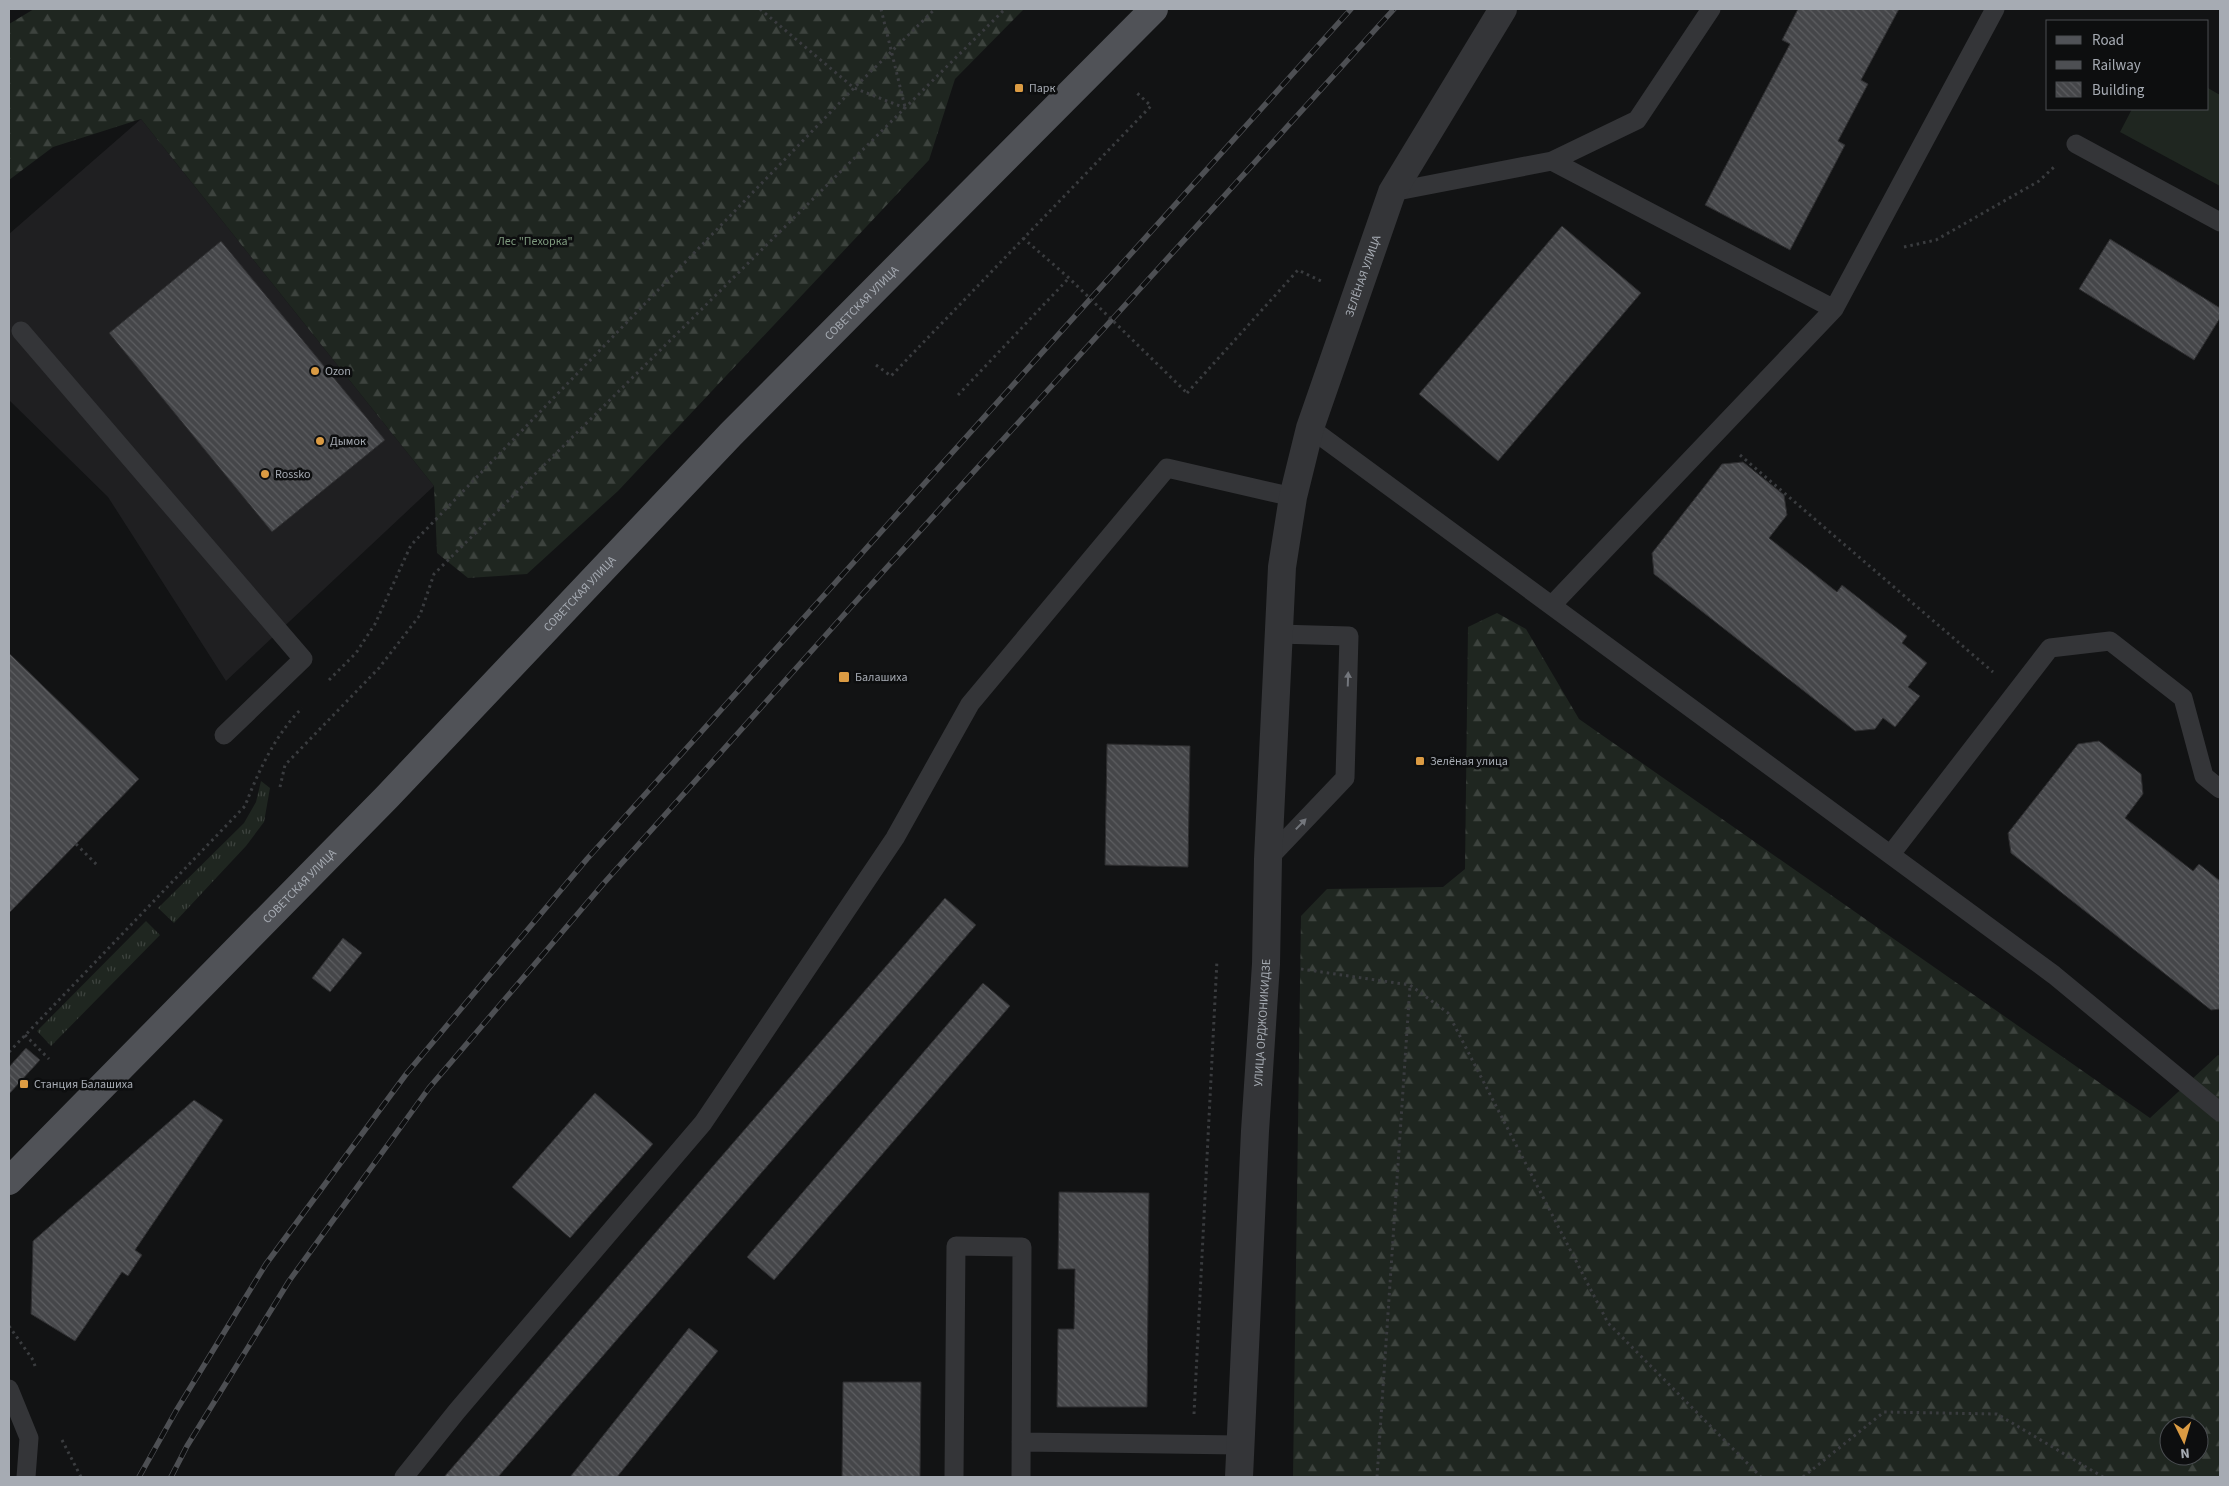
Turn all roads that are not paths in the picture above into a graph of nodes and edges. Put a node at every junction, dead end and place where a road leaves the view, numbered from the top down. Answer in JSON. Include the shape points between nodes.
{"nodes":[{"id":1,"x":1154,"y":9,"type":"edge"},
{"id":2,"x":1503,"y":9,"type":"edge"},
{"id":3,"x":1711,"y":9,"type":"edge"},
{"id":4,"x":1994,"y":9,"type":"edge"},
{"id":5,"x":2076,"y":144,"type":"road end"},
{"id":6,"x":1552,"y":162,"type":"junction"},
{"id":7,"x":1392,"y":192,"type":"junction"},
{"id":8,"x":2220,"y":222,"type":"edge"},
{"id":9,"x":1834,"y":309,"type":"junction"},
{"id":10,"x":21,"y":331,"type":"dead end"},
{"id":11,"x":1310,"y":428,"type":"junction"},
{"id":12,"x":1293,"y":497,"type":"junction"},
{"id":13,"x":1282,"y":567,"type":"joint"},
{"id":14,"x":1552,"y":605,"type":"junction"},
{"id":15,"x":1278,"y":634,"type":"junction"},
{"id":16,"x":224,"y":735,"type":"dead end"},
{"id":17,"x":2220,"y":789,"type":"edge"},
{"id":18,"x":1891,"y":854,"type":"junction"},
{"id":19,"x":1268,"y":859,"type":"junction"},
{"id":20,"x":2220,"y":1112,"type":"edge"},
{"id":21,"x":9,"y":1181,"type":"edge"},
{"id":22,"x":9,"y":1389,"type":"edge"},
{"id":23,"x":1021,"y":1442,"type":"junction"},
{"id":24,"x":1239,"y":1446,"type":"junction"},
{"id":25,"x":26,"y":1477,"type":"edge"},
{"id":26,"x":404,"y":1477,"type":"edge"},
{"id":27,"x":954,"y":1477,"type":"edge"},
{"id":28,"x":1021,"y":1477,"type":"edge"},
{"id":29,"x":1239,"y":1477,"type":"edge"}],
"edges":[{"from":1,"to":21,"type":"main road","name":"СОВЕТСКАЯ УЛИЦА","via":[[731,434],[387,797]]},
{"from":2,"to":7,"type":"street","name":"ЗЕЛЁНАЯ УЛИЦА"},
{"from":3,"to":6,"type":"lane","via":[[1637,120]]},
{"from":4,"to":9,"type":"lane"},
{"from":5,"to":8,"type":"lane"},
{"from":6,"to":7,"type":"lane"},
{"from":6,"to":9,"type":"lane"},
{"from":7,"to":11,"type":"street","name":"ЗЕЛЁНАЯ УЛИЦА"},
{"from":9,"to":14,"type":"lane"},
{"from":10,"to":16,"type":"lane","via":[[303,659]]},
{"from":11,"to":12,"type":"street","name":"ЗЕЛЁНАЯ УЛИЦА"},
{"from":11,"to":14,"type":"lane"},
{"from":12,"to":13,"type":"street","name":"ЗЕЛЁНАЯ УЛИЦА"},
{"from":12,"to":26,"type":"lane","via":[[1167,468],[970,704],[895,838],[703,1124]]},
{"from":13,"to":15,"type":"street","name":"УЛИЦА ОРДЖОНИКИДЗЕ"},
{"from":14,"to":18,"type":"lane"},
{"from":15,"to":19,"type":"street","name":"УЛИЦА ОРДЖОНИКИДЗЕ"},
{"from":19,"to":15,"type":"lane","one_way":true,"via":[[1345,778],[1349,636]]},
{"from":17,"to":18,"type":"lane","via":[[2204,776],[2183,698],[2110,641],[2050,648]]},
{"from":18,"to":20,"type":"lane","via":[[2054,975]]},
{"from":19,"to":24,"type":"street","name":"УЛИЦА ОРДЖОНИКИДЗЕ","via":[[1266,964],[1254,1131]]},
{"from":22,"to":25,"type":"lane","via":[[29,1438]]},
{"from":23,"to":24,"type":"lane"},
{"from":23,"to":27,"type":"lane","via":[[1022,1247],[956,1246]]},
{"from":23,"to":28,"type":"lane"},
{"from":24,"to":29,"type":"street","name":"УЛИЦА ОРДЖОНИКИДЗЕ"}]}
